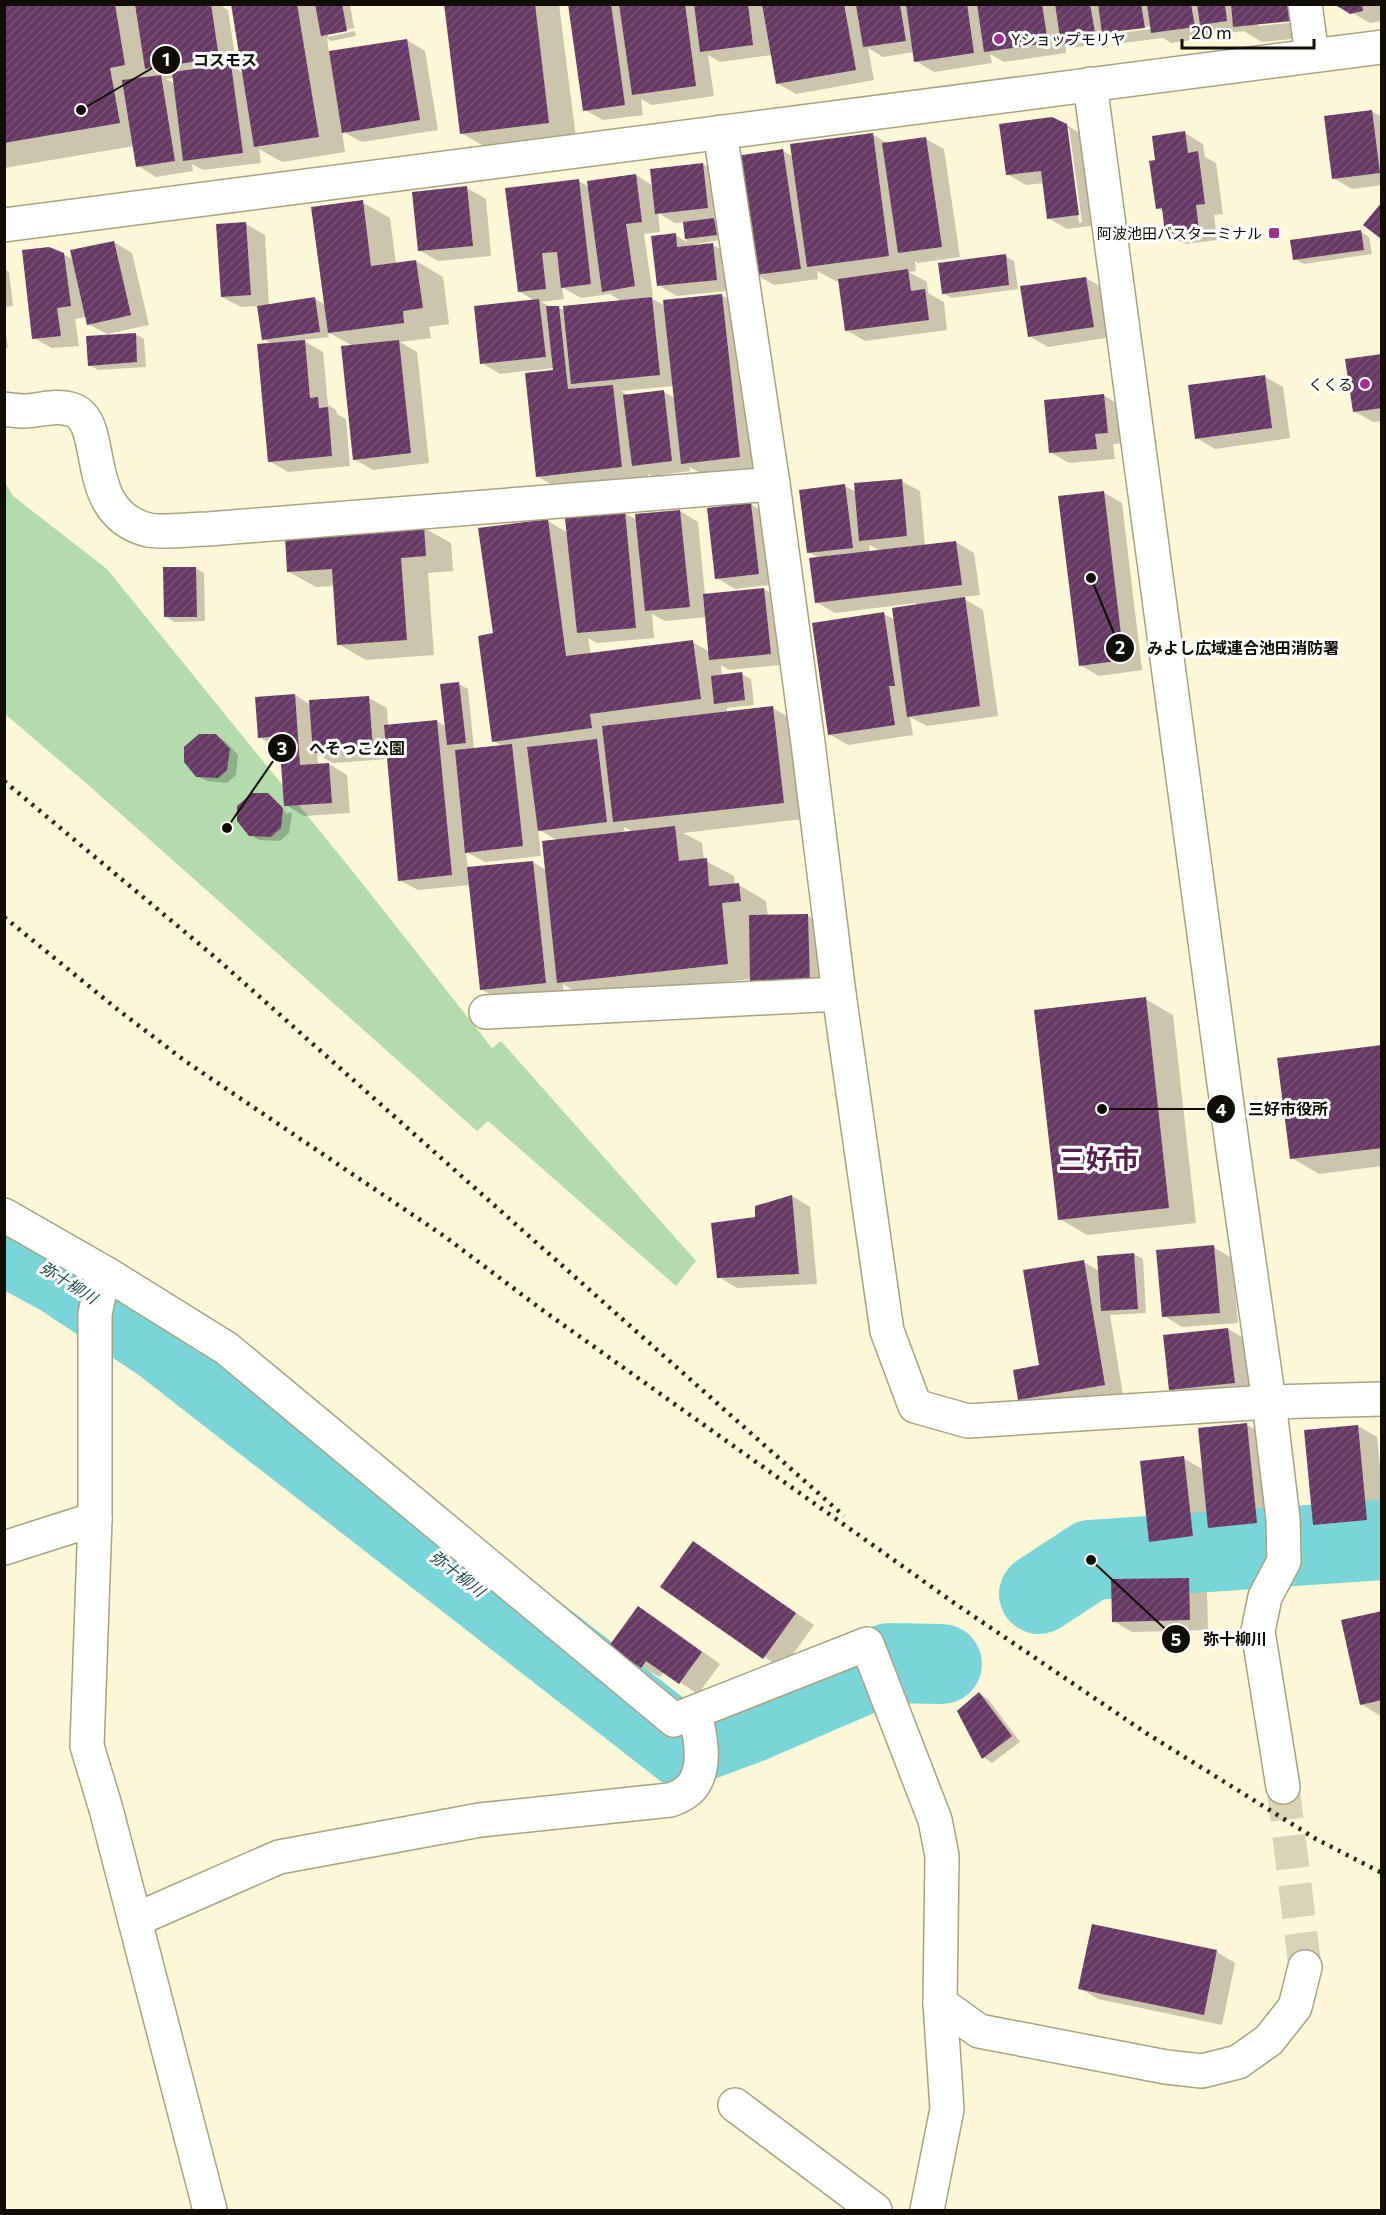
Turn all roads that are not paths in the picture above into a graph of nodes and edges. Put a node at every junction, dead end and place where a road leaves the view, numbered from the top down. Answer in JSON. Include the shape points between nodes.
{"nodes":[{"id":1,"x":1305,"y":4,"type":"edge"},
{"id":2,"x":1382,"y":47,"type":"edge"},
{"id":3,"x":1312,"y":56,"type":"junction"},
{"id":4,"x":1090,"y":84,"type":"junction"},
{"id":5,"x":720,"y":132,"type":"junction"},
{"id":6,"x":4,"y":225,"type":"edge"},
{"id":7,"x":4,"y":409,"type":"edge"},
{"id":8,"x":773,"y":484,"type":"junction"},
{"id":9,"x":839,"y":994,"type":"junction"},
{"id":10,"x":486,"y":1012,"type":"dead end"},
{"id":11,"x":4,"y":1215,"type":"edge"},
{"id":12,"x":101,"y":1291,"type":"junction"},
{"id":13,"x":1382,"y":1399,"type":"edge"},
{"id":14,"x":1269,"y":1402,"type":"junction"},
{"id":15,"x":95,"y":1519,"type":"junction"},
{"id":16,"x":4,"y":1548,"type":"edge"},
{"id":17,"x":698,"y":1733,"type":"junction"},
{"id":18,"x":1283,"y":1787,"type":"tunnel mouth"},
{"id":19,"x":135,"y":1920,"type":"junction"},
{"id":20,"x":1305,"y":1967,"type":"tunnel mouth"},
{"id":21,"x":940,"y":2003,"type":"junction"},
{"id":22,"x":735,"y":2105,"type":"dead end"},
{"id":23,"x":210,"y":2211,"type":"edge"},
{"id":24,"x":876,"y":2211,"type":"edge"},
{"id":25,"x":927,"y":2211,"type":"edge"}],
"edges":[{"from":1,"to":3,"type":"street"},
{"from":2,"to":3,"type":"street"},
{"from":3,"to":4,"type":"street"},
{"from":4,"to":5,"type":"street"},
{"from":4,"to":14,"type":"street"},
{"from":5,"to":6,"type":"street"},
{"from":5,"to":8,"type":"street"},
{"from":7,"to":8,"type":"street","via":[[24,411],[54,406],[75,411],[89,427],[103,489],[110,503],[124,520],[150,531]]},
{"from":8,"to":9,"type":"street"},
{"from":9,"to":10,"type":"street"},
{"from":9,"to":14,"type":"street","via":[[887,1331],[915,1406],[968,1421]]},
{"from":11,"to":12,"type":"street"},
{"from":12,"to":15,"type":"street"},
{"from":12,"to":17,"type":"street","via":[[226,1348],[674,1720]]},
{"from":13,"to":14,"type":"street"},
{"from":14,"to":18,"type":"street","via":[[1284,1561],[1265,1597],[1258,1631]]},
{"from":15,"to":16,"type":"street"},
{"from":15,"to":19,"type":"street","via":[[87,1746]]},
{"from":17,"to":19,"type":"street","via":[[695,1784],[684,1795],[670,1800],[480,1820],[279,1857]]},
{"from":17,"to":21,"type":"street","via":[[867,1644],[935,1820],[942,1856]]},
{"from":19,"to":23,"type":"street"},
{"from":20,"to":21,"type":"street","via":[[1295,2007],[1269,2040],[1238,2062],[1202,2071],[979,2031]]},
{"from":21,"to":25,"type":"street","via":[[947,2109]]},
{"from":22,"to":24,"type":"street"}]}
